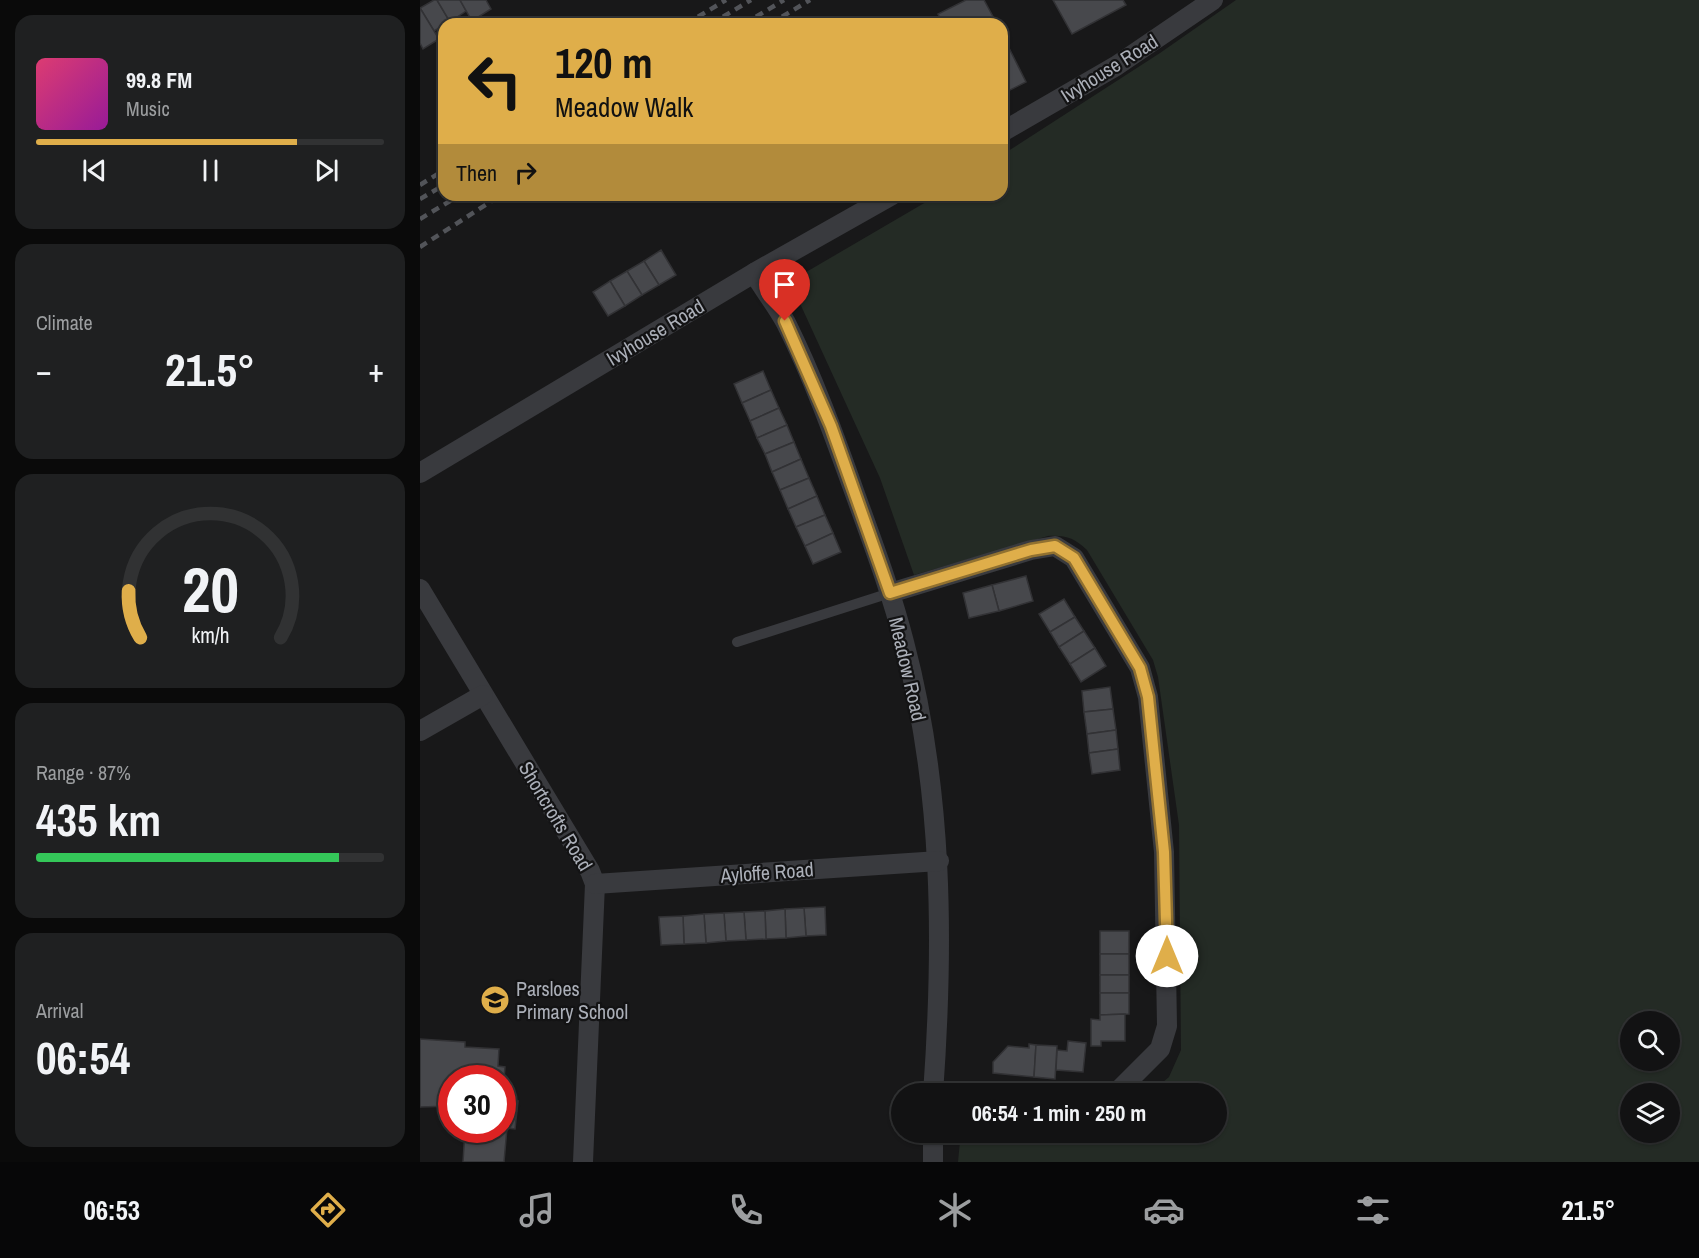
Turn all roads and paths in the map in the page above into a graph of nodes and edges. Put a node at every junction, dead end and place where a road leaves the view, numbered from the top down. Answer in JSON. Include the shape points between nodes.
{"nodes":[{"id":1,"x":1213,"y":0,"type":"edge"},
{"id":2,"x":1008,"y":129,"type":"edge"},
{"id":3,"x":880,"y":201,"type":"edge"},
{"id":4,"x":754,"y":273,"type":"junction"},
{"id":5,"x":420,"y":472,"type":"edge"},
{"id":6,"x":420,"y":589,"type":"edge"},
{"id":7,"x":890,"y":593,"type":"junction"},
{"id":8,"x":737,"y":642,"type":"dead end"},
{"id":9,"x":483,"y":695,"type":"junction"},
{"id":10,"x":420,"y":731,"type":"edge"},
{"id":11,"x":939,"y":861,"type":"junction"},
{"id":12,"x":595,"y":884,"type":"junction"},
{"id":13,"x":934,"y":1083,"type":"edge"},
{"id":14,"x":1126,"y":1083,"type":"edge"},
{"id":15,"x":933,"y":1143,"type":"edge"},
{"id":16,"x":582,"y":1162,"type":"edge"},
{"id":17,"x":933,"y":1162,"type":"edge"}],
"edges":[{"from":1,"to":2,"type":"street","name":"Ivyhouse Road","via":[[1116,66]]},
{"from":3,"to":4,"type":"street","name":"Ivyhouse Road"},
{"from":4,"to":5,"type":"street","name":"Ivyhouse Road"},
{"from":4,"to":7,"type":"street","name":"Meadow Road","via":[[785,321],[826,416]]},
{"from":6,"to":9,"type":"street","name":"Shortcrofts Road"},
{"from":7,"to":8,"type":"lane"},
{"from":7,"to":11,"type":"street","name":"Meadow Road","via":[[919,712]]},
{"from":7,"to":14,"type":"street","via":[[1055,546],[1074,558],[1140,668],[1148,697],[1164,852],[1167,1026],[1160,1049]]},
{"from":9,"to":10,"type":"street"},
{"from":9,"to":12,"type":"street","name":"Shortcrofts Road"},
{"from":11,"to":12,"type":"street","name":"Ayloffe Road"},
{"from":11,"to":13,"type":"street","name":"Meadow Road"},
{"from":12,"to":16,"type":"street","name":"Shortcrofts Road"},
{"from":15,"to":17,"type":"street"}]}
